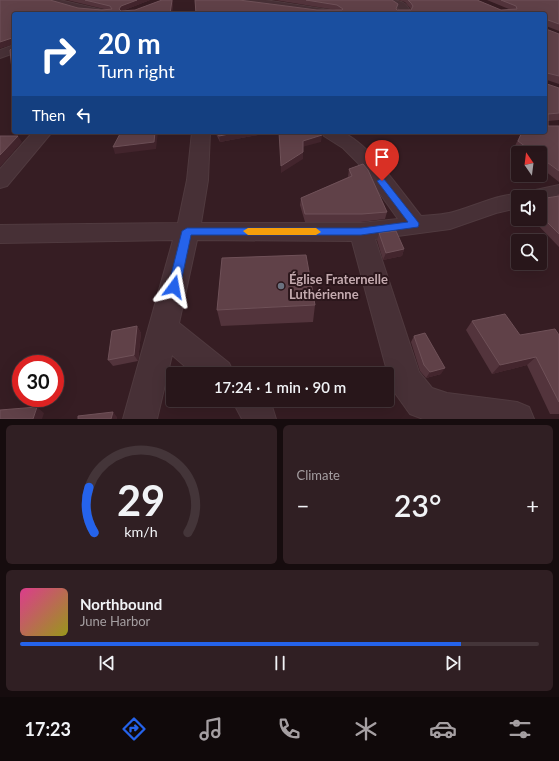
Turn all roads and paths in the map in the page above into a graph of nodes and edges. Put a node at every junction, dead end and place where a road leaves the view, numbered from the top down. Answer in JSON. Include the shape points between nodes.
{"nodes":[{"id":1,"x":52,"y":0,"type":"edge"},
{"id":2,"x":76,"y":0,"type":"edge"},
{"id":3,"x":236,"y":0,"type":"edge"},
{"id":4,"x":392,"y":0,"type":"edge"},
{"id":5,"x":64,"y":5,"type":"junction"},
{"id":6,"x":97,"y":12,"type":"edge"},
{"id":7,"x":323,"y":12,"type":"edge"},
{"id":8,"x":405,"y":12,"type":"edge"},
{"id":9,"x":12,"y":50,"type":"edge"},
{"id":10,"x":0,"y":54,"type":"edge"},
{"id":11,"x":41,"y":134,"type":"edge"},
{"id":12,"x":201,"y":134,"type":"edge"},
{"id":13,"x":333,"y":134,"type":"edge"},
{"id":14,"x":0,"y":181,"type":"edge"},
{"id":15,"x":559,"y":192,"type":"edge"},
{"id":16,"x":547,"y":194,"type":"edge"},
{"id":17,"x":511,"y":203,"type":"edge"},
{"id":18,"x":414,"y":224,"type":"junction"},
{"id":19,"x":187,"y":231,"type":"junction"},
{"id":20,"x":361,"y":232,"type":"junction"},
{"id":21,"x":0,"y":234,"type":"edge"},
{"id":22,"x":164,"y":329,"type":"junction"},
{"id":23,"x":210,"y":367,"type":"edge"},
{"id":24,"x":256,"y":407,"type":"edge"},
{"id":25,"x":140,"y":419,"type":"edge"},
{"id":26,"x":259,"y":419,"type":"edge"},
{"id":27,"x":517,"y":419,"type":"edge"}],
"edges":[{"from":1,"to":5,"type":"street"},
{"from":2,"to":5,"type":"street"},
{"from":3,"to":7,"type":"street"},
{"from":4,"to":8,"type":"street","via":[[404,8]]},
{"from":5,"to":6,"type":"street"},
{"from":9,"to":10,"type":"street"},
{"from":11,"to":14,"type":"street"},
{"from":12,"to":19,"type":"street"},
{"from":13,"to":18,"type":"street","via":[[365,159]]},
{"from":15,"to":16,"type":"street"},
{"from":17,"to":18,"type":"street","via":[[450,221]]},
{"from":18,"to":20,"type":"street"},
{"from":19,"to":20,"type":"street"},
{"from":19,"to":21,"type":"street"},
{"from":19,"to":22,"type":"street"},
{"from":20,"to":27,"type":"street","via":[[406,382],[422,402],[447,410]]},
{"from":22,"to":23,"type":"street"},
{"from":22,"to":25,"type":"street"},
{"from":24,"to":26,"type":"street"}]}
